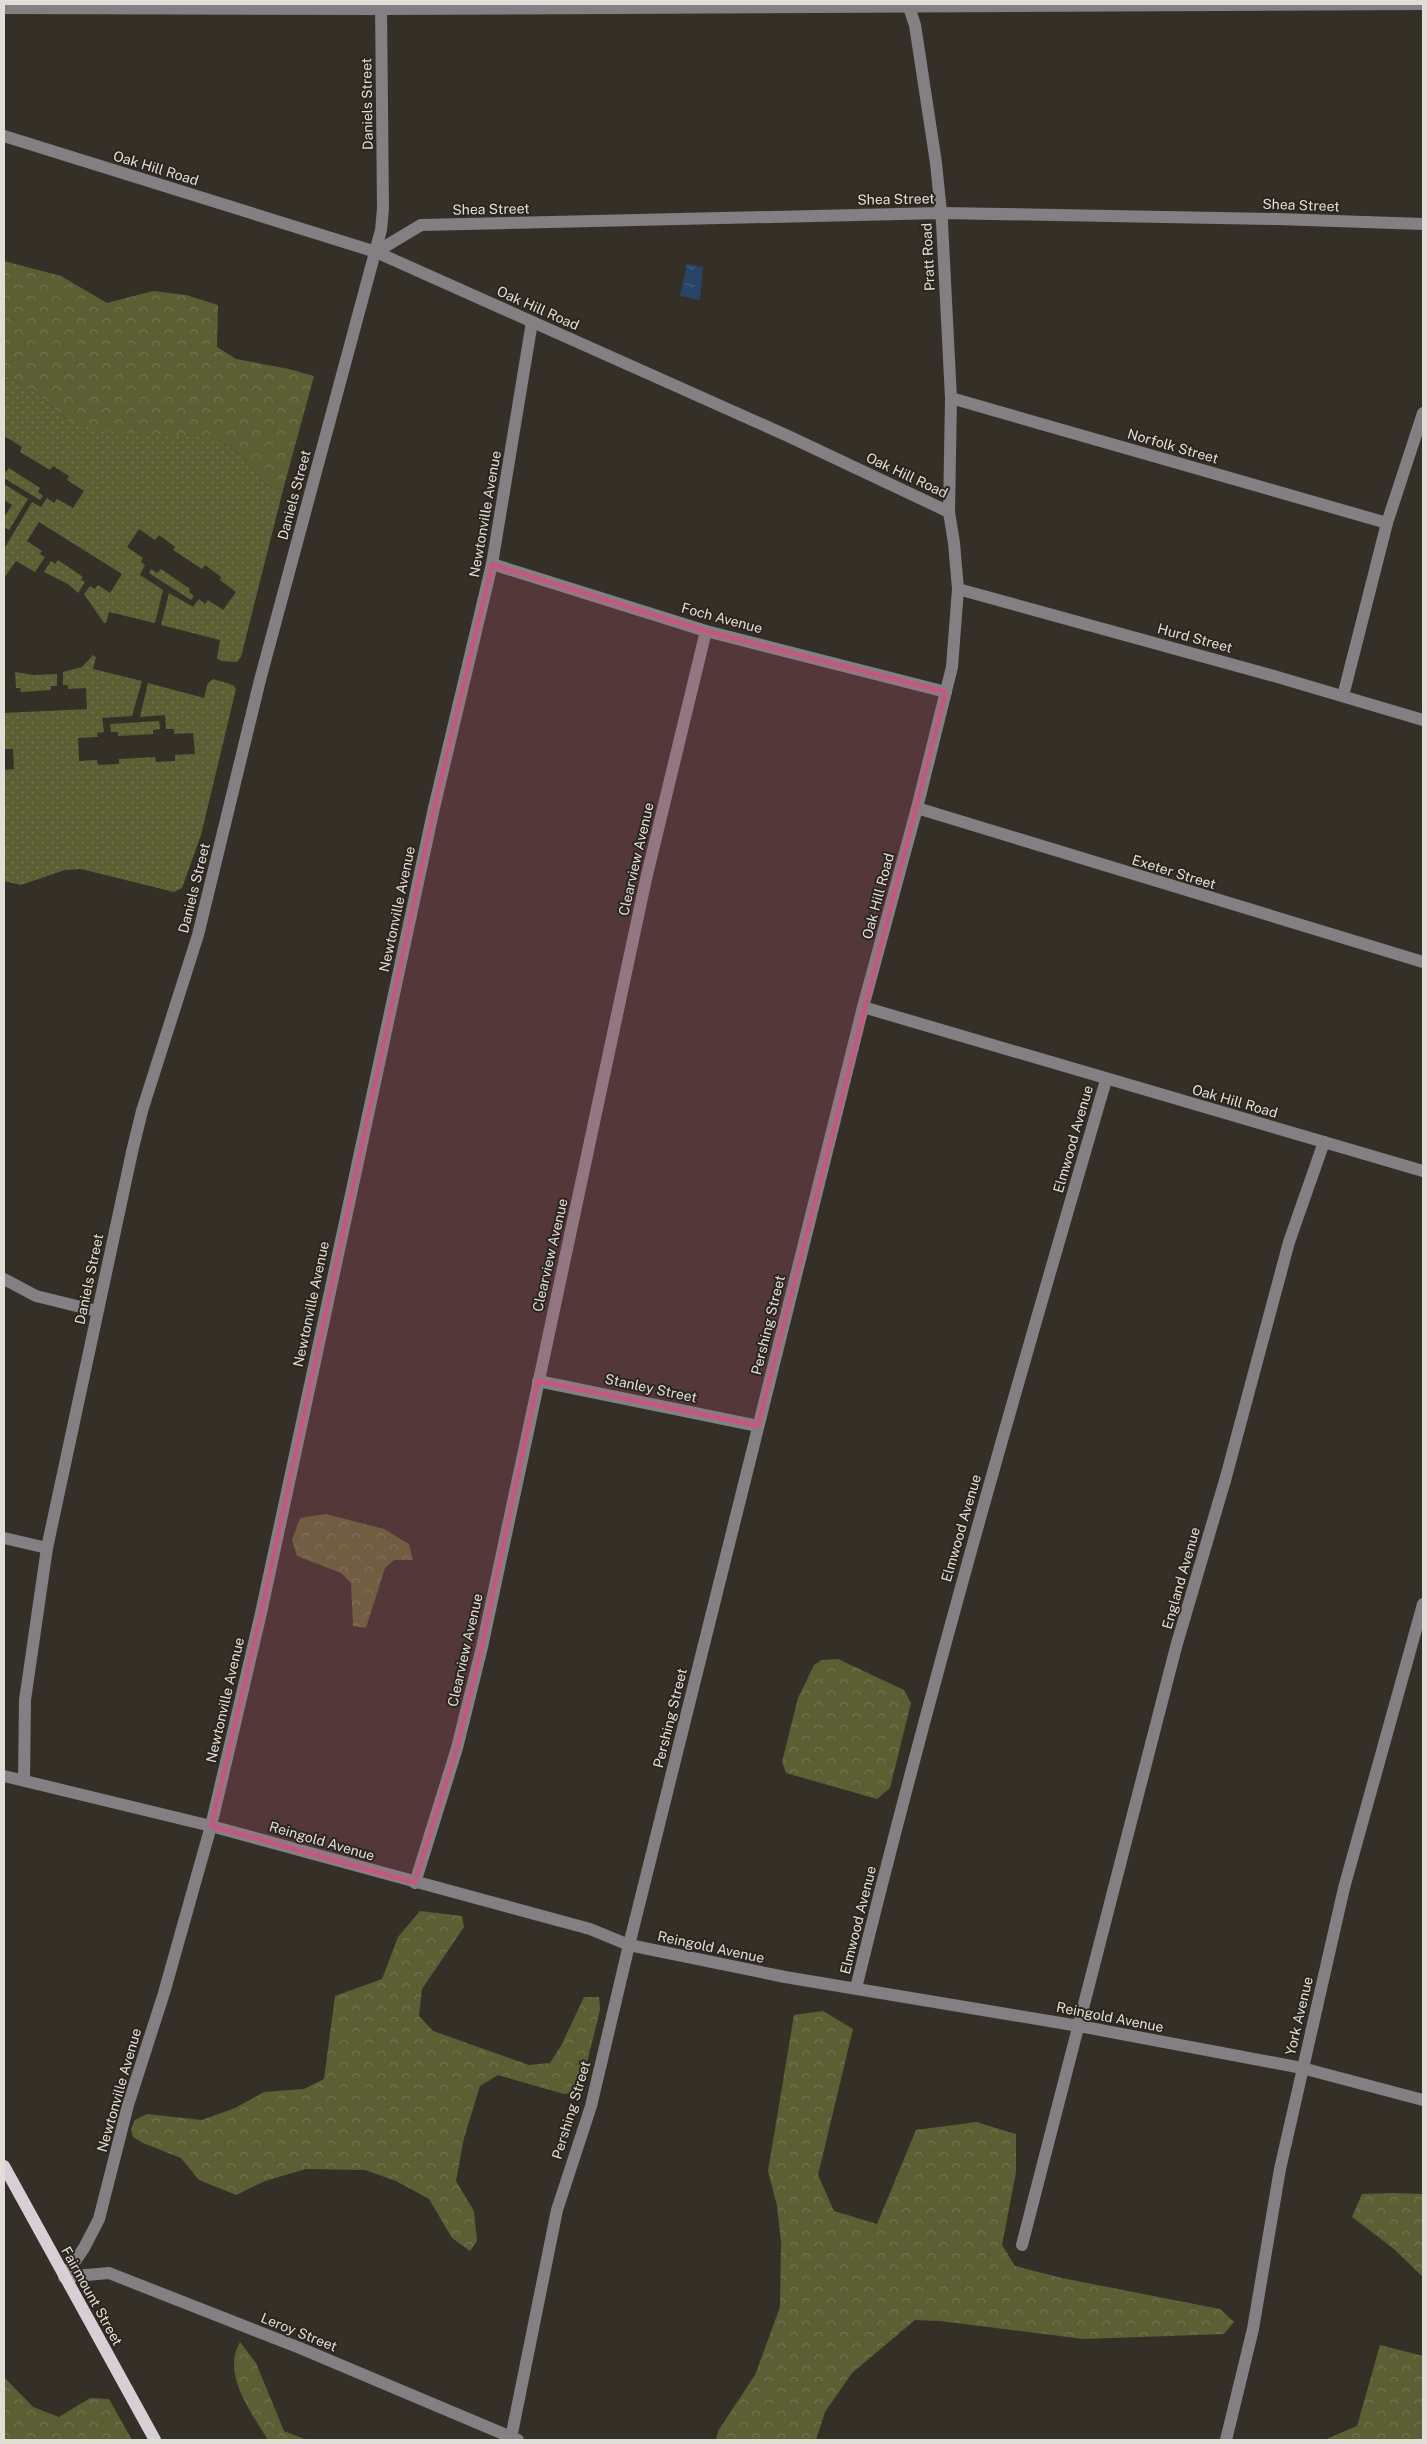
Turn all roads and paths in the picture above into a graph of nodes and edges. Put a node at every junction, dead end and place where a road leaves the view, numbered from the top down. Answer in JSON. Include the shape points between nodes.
{"nodes":[{"id":1,"x":1423,"y":4,"type":"edge"},
{"id":2,"x":909,"y":5,"type":"edge"},
{"id":3,"x":381,"y":6,"type":"edge"},
{"id":4,"x":4,"y":8,"type":"edge"},
{"id":5,"x":4,"y":136,"type":"edge"},
{"id":6,"x":941,"y":213,"type":"junction"},
{"id":7,"x":1423,"y":224,"type":"edge"},
{"id":8,"x":376,"y":252,"type":"junction"},
{"id":9,"x":532,"y":322,"type":"junction"},
{"id":10,"x":951,"y":398,"type":"junction"},
{"id":11,"x":1423,"y":413,"type":"edge"},
{"id":12,"x":949,"y":512,"type":"junction"},
{"id":13,"x":1387,"y":523,"type":"junction"},
{"id":14,"x":492,"y":564,"type":"junction"},
{"id":15,"x":958,"y":589,"type":"junction"},
{"id":16,"x":706,"y":630,"type":"junction"},
{"id":17,"x":946,"y":692,"type":"junction"},
{"id":18,"x":1343,"y":696,"type":"junction"},
{"id":19,"x":1423,"y":720,"type":"edge"},
{"id":20,"x":917,"y":808,"type":"junction"},
{"id":21,"x":1423,"y":962,"type":"edge"},
{"id":22,"x":863,"y":1007,"type":"junction"},
{"id":23,"x":1106,"y":1080,"type":"junction"},
{"id":24,"x":1324,"y":1142,"type":"junction"},
{"id":25,"x":1423,"y":1171,"type":"edge"},
{"id":26,"x":4,"y":1279,"type":"edge"},
{"id":27,"x":97,"y":1311,"type":"junction"},
{"id":28,"x":538,"y":1381,"type":"junction"},
{"id":29,"x":758,"y":1426,"type":"junction"},
{"id":30,"x":4,"y":1538,"type":"edge"},
{"id":31,"x":47,"y":1548,"type":"junction"},
{"id":32,"x":1423,"y":1604,"type":"edge"},
{"id":33,"x":4,"y":1776,"type":"edge"},
{"id":34,"x":24,"y":1780,"type":"junction"},
{"id":35,"x":211,"y":1826,"type":"junction"},
{"id":36,"x":415,"y":1883,"type":"junction"},
{"id":37,"x":629,"y":1945,"type":"junction"},
{"id":38,"x":856,"y":1988,"type":"junction"},
{"id":39,"x":1079,"y":2026,"type":"junction"},
{"id":40,"x":1302,"y":2068,"type":"junction"},
{"id":41,"x":1423,"y":2100,"type":"edge"},
{"id":42,"x":4,"y":2166,"type":"edge"},
{"id":43,"x":1022,"y":2245,"type":"dead end"},
{"id":44,"x":64,"y":2277,"type":"junction"},
{"id":45,"x":515,"y":2439,"type":"edge"},
{"id":46,"x":155,"y":2440,"type":"edge"},
{"id":47,"x":1226,"y":2440,"type":"edge"}],
"edges":[{"from":1,"to":2,"type":"street"},
{"from":2,"to":3,"type":"street"},
{"from":2,"to":6,"type":"street","name":"Pratt Road","via":[[915,25]]},
{"from":3,"to":4,"type":"street"},
{"from":3,"to":8,"type":"street","name":"Daniels Street","via":[[383,209]]},
{"from":5,"to":8,"type":"street","name":"Oak Hill Road"},
{"from":6,"to":7,"type":"street","name":"Shea Street"},
{"from":6,"to":8,"type":"street","name":"Shea Street","via":[[421,225]]},
{"from":6,"to":10,"type":"street","name":"Pratt Road"},
{"from":8,"to":9,"type":"street","name":"Oak Hill Road"},
{"from":8,"to":27,"type":"street","name":"Daniels Street","via":[[260,680],[198,935],[142,1111]]},
{"from":9,"to":12,"type":"street","name":"Oak Hill Road"},
{"from":9,"to":14,"type":"street","name":"Newtonville Avenue"},
{"from":10,"to":12,"type":"street","name":"Pratt Road"},
{"from":10,"to":13,"type":"street","name":"Norfolk Street"},
{"from":11,"to":13,"type":"street"},
{"from":12,"to":15,"type":"street","name":"Oak Hill Road"},
{"from":13,"to":18,"type":"street"},
{"from":14,"to":16,"type":"street","name":"Foch Avenue"},
{"from":14,"to":35,"type":"street","name":"Newtonville Avenue","via":[[432,818],[261,1613]]},
{"from":15,"to":17,"type":"street","name":"Oak Hill Road","via":[[953,659]]},
{"from":15,"to":18,"type":"street","name":"Hurd Street"},
{"from":16,"to":17,"type":"street","name":"Foch Avenue"},
{"from":16,"to":28,"type":"street","name":"Clearview Avenue","via":[[646,879]]},
{"from":17,"to":20,"type":"street","name":"Oak Hill Road"},
{"from":18,"to":19,"type":"street","name":"Hurd Street"},
{"from":20,"to":21,"type":"street","name":"Exeter Street"},
{"from":20,"to":22,"type":"street","name":"Oak Hill Road"},
{"from":22,"to":23,"type":"street","name":"Oak Hill Road"},
{"from":22,"to":29,"type":"street","name":"Pershing Street"},
{"from":23,"to":24,"type":"street","name":"Oak Hill Road"},
{"from":23,"to":38,"type":"street","name":"Elmwood Avenue","via":[[964,1573]]},
{"from":24,"to":25,"type":"street","name":"Oak Hill Road"},
{"from":24,"to":39,"type":"street","name":"England Avenue","via":[[1289,1242],[1176,1647]]},
{"from":26,"to":27,"type":"street","via":[[36,1296]]},
{"from":27,"to":31,"type":"street","name":"Daniels Street"},
{"from":28,"to":29,"type":"street","name":"Stanley Street"},
{"from":28,"to":36,"type":"street","name":"Clearview Avenue","via":[[482,1647],[457,1748]]},
{"from":29,"to":37,"type":"street","name":"Pershing Street"},
{"from":30,"to":31,"type":"street"},
{"from":31,"to":34,"type":"street","name":"Daniels Street","via":[[25,1700]]},
{"from":32,"to":40,"type":"street","name":"York Avenue","via":[[1344,1888]]},
{"from":33,"to":34,"type":"street","name":"Reingold Avenue"},
{"from":34,"to":35,"type":"street","name":"Reingold Avenue"},
{"from":35,"to":36,"type":"street","name":"Reingold Avenue"},
{"from":35,"to":44,"type":"street","name":"Newtonville Avenue","via":[[164,1993],[128,2105],[99,2219]]},
{"from":36,"to":37,"type":"street","name":"Reingold Avenue","via":[[590,1929]]},
{"from":37,"to":38,"type":"street","name":"Reingold Avenue"},
{"from":37,"to":45,"type":"street","name":"Pershing Street","via":[[591,2106],[557,2210]]},
{"from":38,"to":39,"type":"street","name":"Reingold Avenue"},
{"from":39,"to":40,"type":"street","name":"Reingold Avenue"},
{"from":39,"to":43,"type":"street","name":"England Avenue"},
{"from":40,"to":41,"type":"street","name":"Reingold Avenue"},
{"from":40,"to":47,"type":"street","name":"York Avenue","via":[[1280,2169],[1253,2329]]},
{"from":42,"to":44,"type":"main road","name":"Fairmount Street"},
{"from":44,"to":45,"type":"street","name":"Leroy Street","via":[[109,2273],[300,2348]]},
{"from":44,"to":46,"type":"main road","name":"Fairmount Street"}]}
